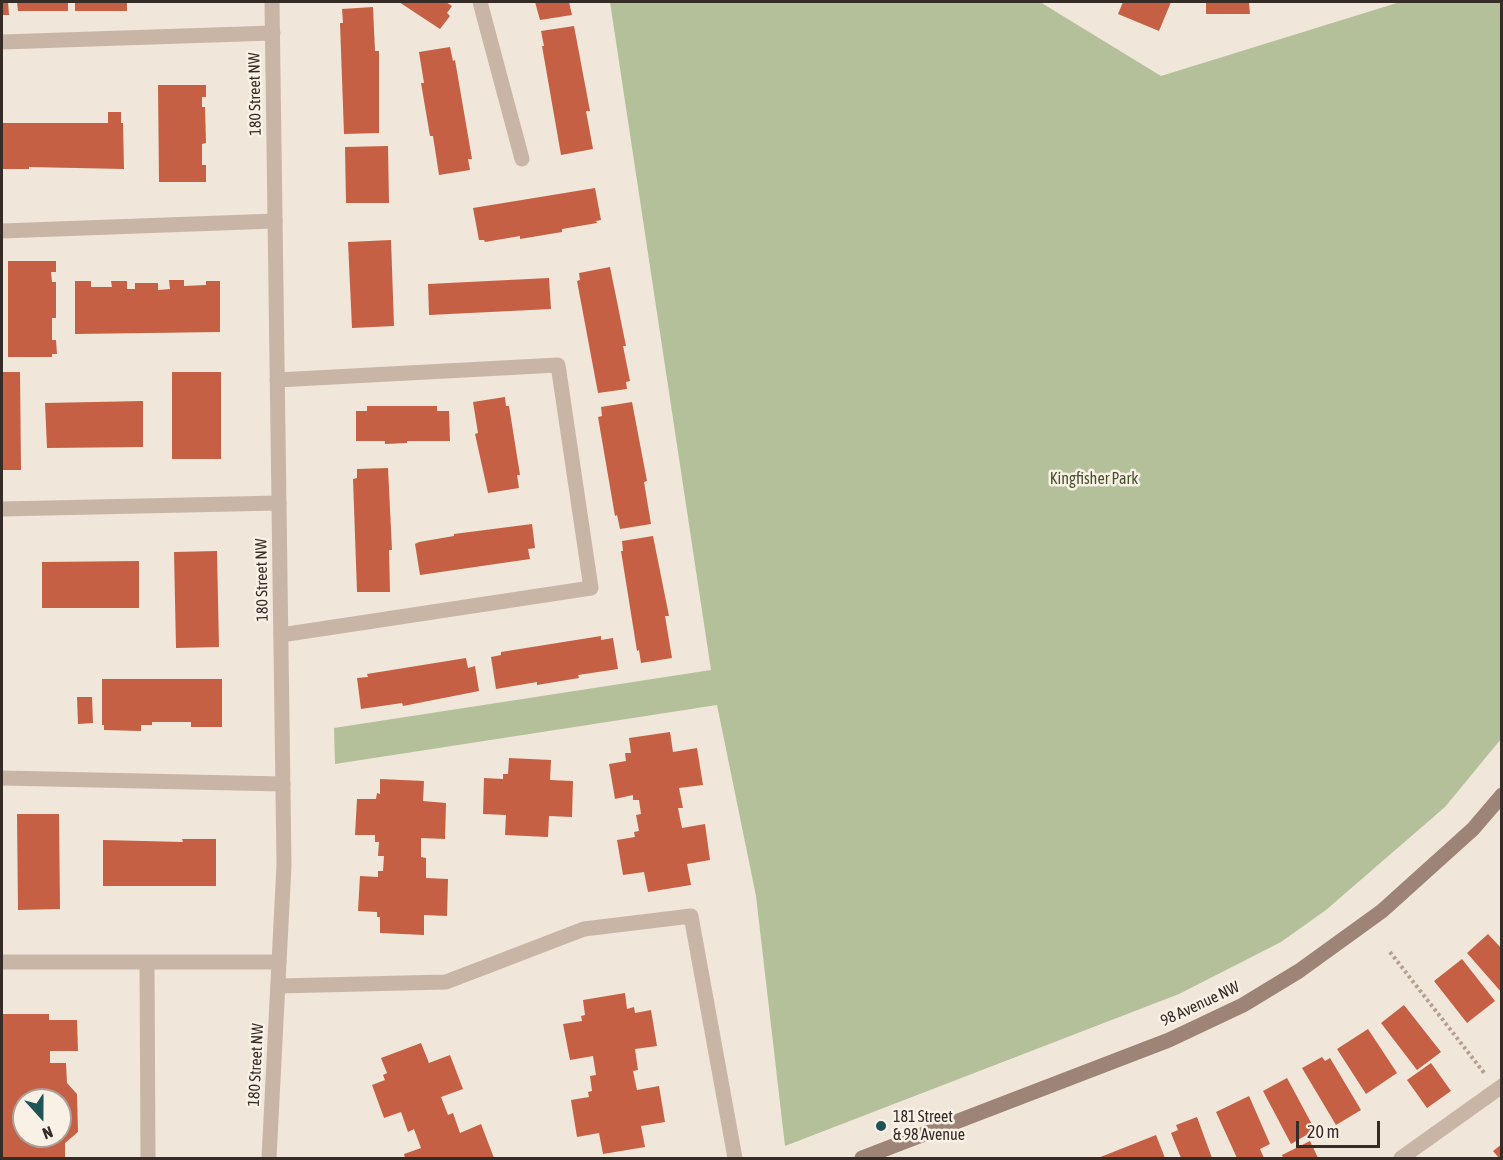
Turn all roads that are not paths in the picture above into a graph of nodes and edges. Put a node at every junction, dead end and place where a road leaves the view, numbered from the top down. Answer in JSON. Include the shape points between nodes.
{"nodes":[{"id":1,"x":272,"y":2,"type":"edge"},
{"id":2,"x":480,"y":2,"type":"edge"},
{"id":3,"x":273,"y":33,"type":"junction"},
{"id":4,"x":2,"y":42,"type":"edge"},
{"id":5,"x":522,"y":159,"type":"dead end"},
{"id":6,"x":275,"y":222,"type":"junction"},
{"id":7,"x":2,"y":231,"type":"edge"},
{"id":8,"x":277,"y":380,"type":"junction"},
{"id":9,"x":279,"y":503,"type":"junction"},
{"id":10,"x":2,"y":509,"type":"edge"},
{"id":11,"x":281,"y":634,"type":"junction"},
{"id":12,"x":2,"y":778,"type":"edge"},
{"id":13,"x":283,"y":784,"type":"junction"},
{"id":14,"x":1502,"y":795,"type":"edge"},
{"id":15,"x":2,"y":962,"type":"edge"},
{"id":16,"x":279,"y":962,"type":"junction"},
{"id":17,"x":147,"y":963,"type":"junction"},
{"id":18,"x":278,"y":986,"type":"junction"},
{"id":19,"x":1499,"y":1087,"type":"edge"},
{"id":20,"x":148,"y":1158,"type":"edge"},
{"id":21,"x":269,"y":1158,"type":"edge"},
{"id":22,"x":735,"y":1158,"type":"edge"},
{"id":23,"x":861,"y":1158,"type":"edge"},
{"id":24,"x":1401,"y":1158,"type":"edge"}],
"edges":[{"from":1,"to":3,"type":"street","name":"180 Street NW"},
{"from":2,"to":5,"type":"street"},
{"from":3,"to":4,"type":"street"},
{"from":3,"to":6,"type":"street","name":"180 Street NW"},
{"from":6,"to":7,"type":"street"},
{"from":6,"to":8,"type":"street","name":"180 Street NW"},
{"from":8,"to":9,"type":"street","name":"180 Street NW"},
{"from":8,"to":11,"type":"street","via":[[558,365],[591,588]]},
{"from":9,"to":10,"type":"street"},
{"from":9,"to":11,"type":"street","name":"180 Street NW"},
{"from":11,"to":13,"type":"street","name":"180 Street NW"},
{"from":12,"to":13,"type":"street"},
{"from":13,"to":16,"type":"street","name":"180 Street NW"},
{"from":14,"to":23,"type":"street","name":"98 Avenue NW","via":[[1473,829],[1382,911],[1299,971],[1243,1005],[1169,1040]]},
{"from":15,"to":17,"type":"street"},
{"from":16,"to":17,"type":"street"},
{"from":16,"to":18,"type":"street","name":"180 Street NW"},
{"from":17,"to":20,"type":"street"},
{"from":18,"to":21,"type":"street","name":"180 Street NW"},
{"from":18,"to":22,"type":"street","via":[[446,982],[584,929],[691,916]]},
{"from":19,"to":24,"type":"street"}]}
